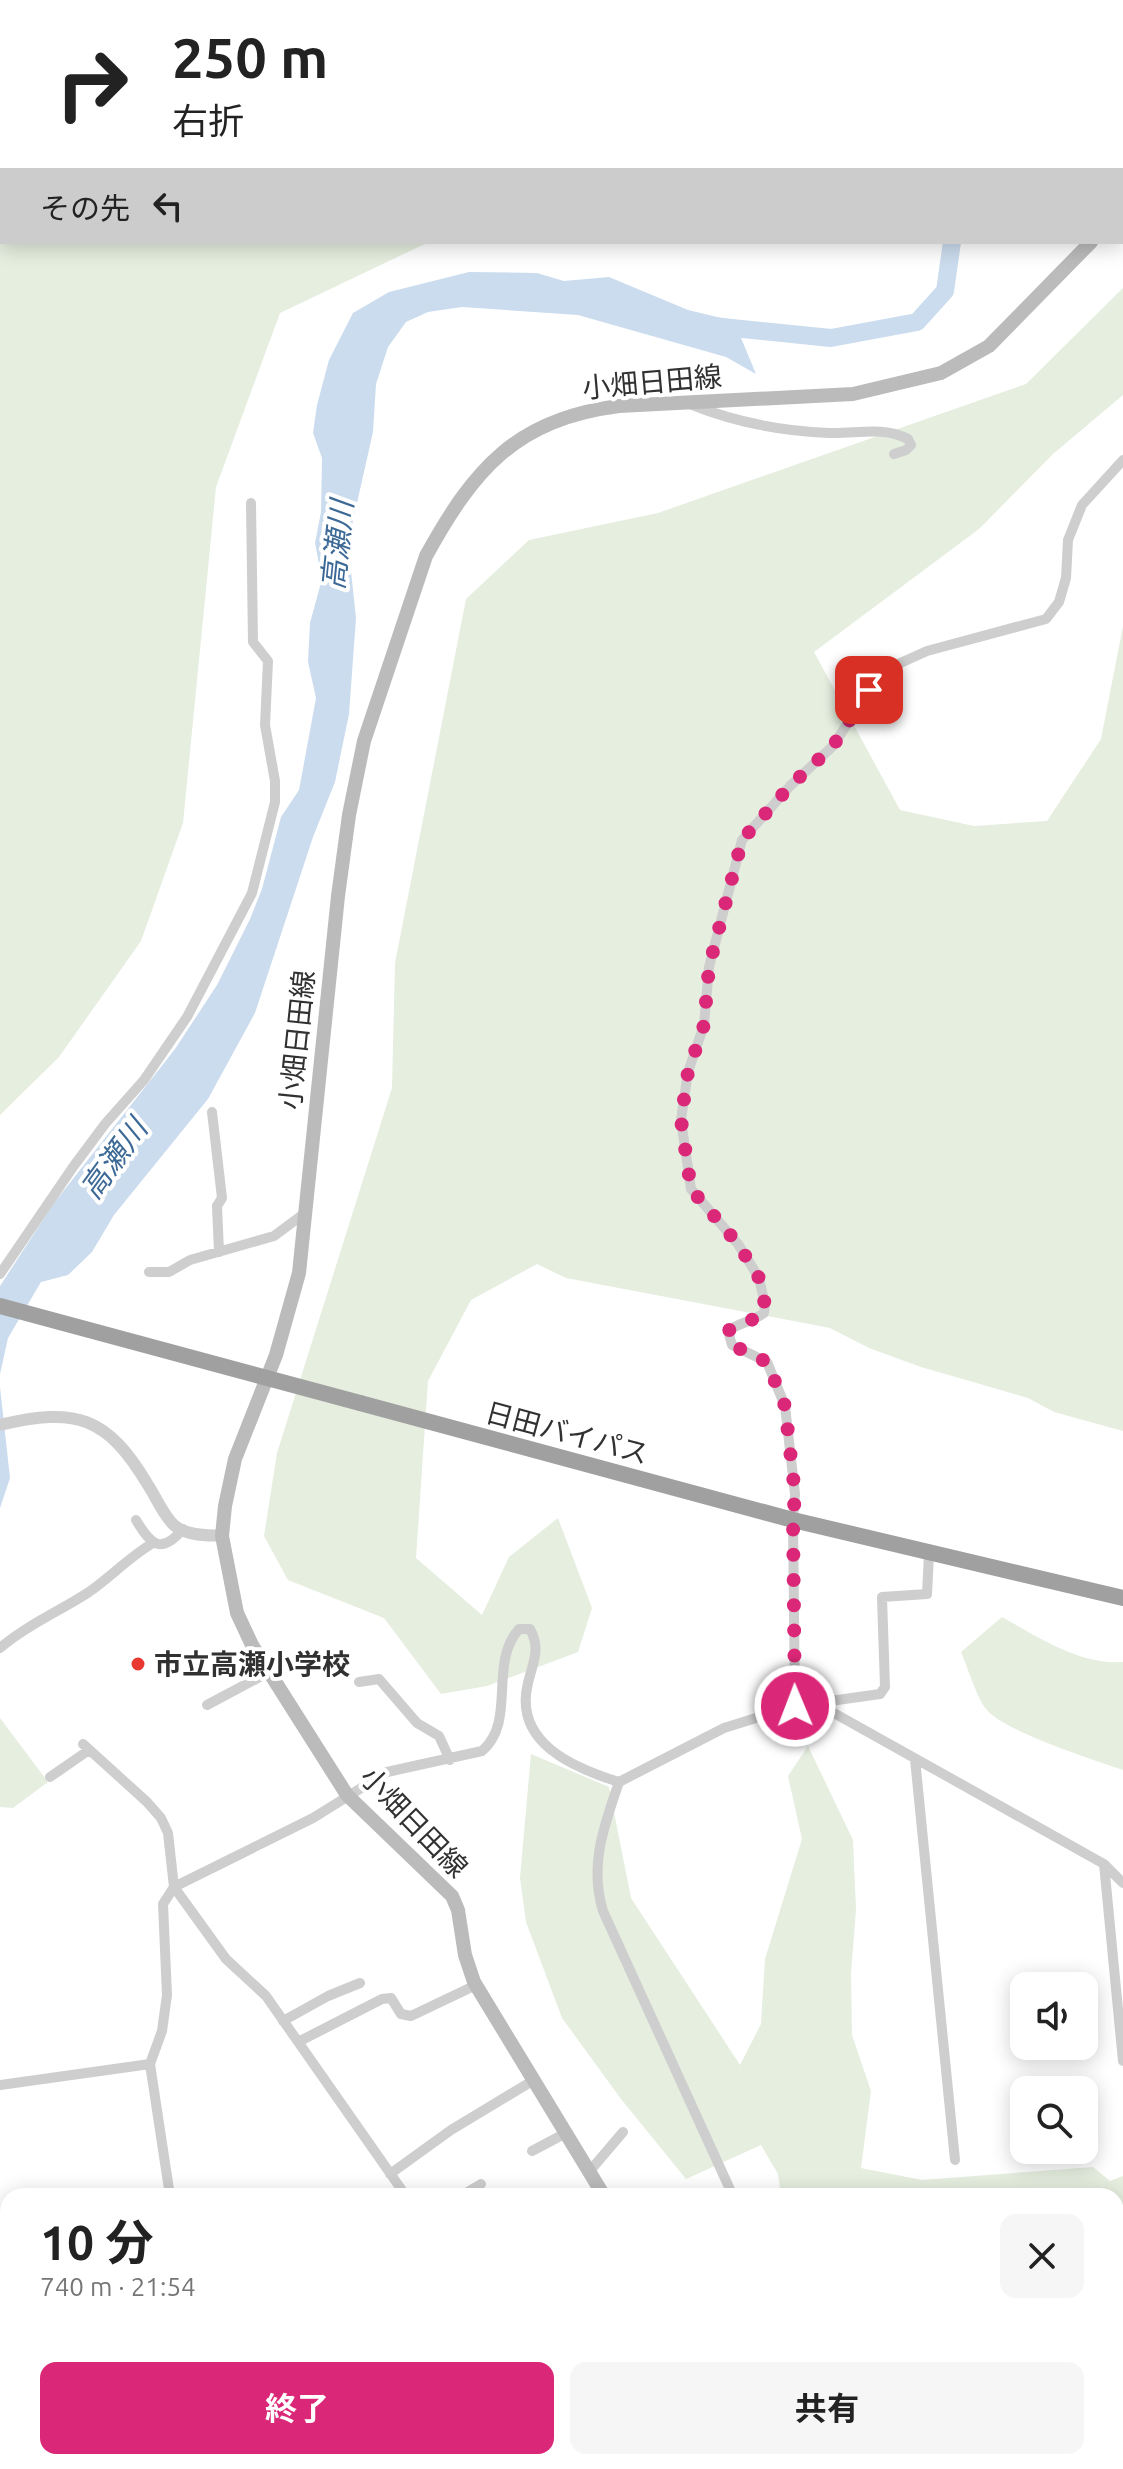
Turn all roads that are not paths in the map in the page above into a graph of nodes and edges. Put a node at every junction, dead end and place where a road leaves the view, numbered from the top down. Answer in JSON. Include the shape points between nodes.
{"nodes":[{"id":1,"x":1089,"y":244,"type":"edge"},
{"id":2,"x":685,"y":402,"type":"junction"},
{"id":3,"x":894,"y":454,"type":"dead end"},
{"id":4,"x":1123,"y":460,"type":"edge"},
{"id":5,"x":251,"y":503,"type":"dead end"},
{"id":6,"x":212,"y":1112,"type":"dead end"},
{"id":7,"x":305,"y":1213,"type":"junction"},
{"id":8,"x":219,"y":1252,"type":"junction"},
{"id":9,"x":149,"y":1272,"type":"dead end"},
{"id":10,"x":0,"y":1274,"type":"edge"},
{"id":11,"x":0,"y":1306,"type":"edge"},
{"id":12,"x":5,"y":1424,"type":"edge"},
{"id":13,"x":136,"y":1520,"type":"dead end"},
{"id":14,"x":793,"y":1520,"type":"junction"},
{"id":15,"x":183,"y":1529,"type":"junction"},
{"id":16,"x":222,"y":1536,"type":"junction"},
{"id":17,"x":153,"y":1543,"type":"junction"},
{"id":18,"x":929,"y":1554,"type":"junction"},
{"id":19,"x":1123,"y":1598,"type":"edge"},
{"id":20,"x":0,"y":1648,"type":"edge"},
{"id":21,"x":269,"y":1672,"type":"junction"},
{"id":22,"x":359,"y":1682,"type":"dead end"},
{"id":23,"x":816,"y":1703,"type":"junction"},
{"id":24,"x":207,"y":1705,"type":"dead end"},
{"id":25,"x":795,"y":1706,"type":"junction"},
{"id":26,"x":915,"y":1759,"type":"junction"},
{"id":27,"x":450,"y":1760,"type":"junction"},
{"id":28,"x":50,"y":1777,"type":"dead end"},
{"id":29,"x":619,"y":1782,"type":"junction"},
{"id":30,"x":347,"y":1795,"type":"junction"},
{"id":31,"x":1104,"y":1864,"type":"junction"},
{"id":32,"x":1123,"y":1883,"type":"edge"},
{"id":33,"x":174,"y":1887,"type":"junction"},
{"id":34,"x":360,"y":1983,"type":"dead end"},
{"id":35,"x":476,"y":1985,"type":"junction"},
{"id":36,"x":283,"y":2021,"type":"junction"},
{"id":37,"x":298,"y":2042,"type":"junction"},
{"id":38,"x":1123,"y":2061,"type":"edge"},
{"id":39,"x":150,"y":2064,"type":"junction"},
{"id":40,"x":534,"y":2080,"type":"junction"},
{"id":41,"x":0,"y":2085,"type":"edge"},
{"id":42,"x":623,"y":2132,"type":"dead end"},
{"id":43,"x":566,"y":2133,"type":"junction"},
{"id":44,"x":532,"y":2151,"type":"dead end"},
{"id":45,"x":955,"y":2160,"type":"dead end"},
{"id":46,"x":589,"y":2172,"type":"junction"},
{"id":47,"x":390,"y":2174,"type":"junction"},
{"id":48,"x":481,"y":2184,"type":"dead end"},
{"id":49,"x":169,"y":2188,"type":"edge"},
{"id":50,"x":400,"y":2188,"type":"edge"},
{"id":51,"x":474,"y":2188,"type":"edge"},
{"id":52,"x":599,"y":2188,"type":"edge"},
{"id":53,"x":729,"y":2188,"type":"edge"}],
"edges":[{"from":1,"to":2,"type":"main road","name":"小畑日田線","via":[[989,346],[941,373],[853,394]]},
{"from":2,"to":3,"type":"street","via":[[786,430],[885,431],[908,439],[911,445]]},
{"from":2,"to":7,"type":"main road","name":"小畑日田線","via":[[584,410],[529,432],[479,477],[426,556],[364,741],[349,815]]},
{"from":4,"to":14,"type":"street","via":[[1082,505],[1068,540],[1059,602],[1046,619],[927,651],[887,669],[833,746],[742,840],[709,967],[704,1025],[688,1072],[681,1120],[691,1189],[759,1278],[764,1313],[728,1331],[732,1345],[767,1362],[779,1386],[795,1494]]},
{"from":5,"to":10,"type":"street","via":[[253,642],[268,661],[265,725],[275,781],[275,802],[252,893],[187,1017]]},
{"from":6,"to":8,"type":"street","via":[[222,1198],[217,1206]]},
{"from":7,"to":8,"type":"street","via":[[274,1236]]},
{"from":7,"to":16,"type":"main road","name":"小畑日田線","via":[[299,1273],[276,1355],[235,1459]]},
{"from":8,"to":9,"type":"street","via":[[169,1272]]},
{"from":11,"to":14,"type":"highway","name":"日田バイパス","bridge":true},
{"from":12,"to":15,"type":"street","via":[[49,1415],[92,1423],[115,1439],[174,1526]]},
{"from":13,"to":17,"type":"street"},
{"from":14,"to":18,"type":"highway","name":"日田バイパス"},
{"from":14,"to":25,"type":"street"},
{"from":15,"to":16,"type":"street"},
{"from":15,"to":17,"type":"street","via":[[172,1542]]},
{"from":16,"to":21,"type":"main road","name":"小畑日田線","via":[[237,1613]]},
{"from":17,"to":20,"type":"street","via":[[89,1592]]},
{"from":18,"to":19,"type":"highway","name":"日田バイパス"},
{"from":18,"to":23,"type":"street","via":[[927,1594],[882,1597],[885,1687],[880,1694]]},
{"from":21,"to":24,"type":"street"},
{"from":21,"to":30,"type":"main road","name":"小畑日田線"},
{"from":22,"to":27,"type":"street","via":[[379,1679],[417,1723],[439,1736]]},
{"from":23,"to":25,"type":"street"},
{"from":23,"to":26,"type":"street"},
{"from":25,"to":29,"type":"street","via":[[724,1728]]},
{"from":26,"to":31,"type":"street"},
{"from":26,"to":45,"type":"street"},
{"from":27,"to":29,"type":"street","via":[[482,1751],[494,1741],[508,1641],[519,1629],[530,1629],[537,1653],[527,1687],[530,1723],[544,1745],[564,1760]]},
{"from":27,"to":30,"type":"street","via":[[387,1772]]},
{"from":28,"to":33,"type":"street","via":[[86,1747],[161,1818],[168,1833]]},
{"from":29,"to":53,"type":"street","via":[[600,1837],[596,1890]]},
{"from":30,"to":33,"type":"street","via":[[313,1818]]},
{"from":30,"to":35,"type":"main road","name":"小畑日田線","via":[[452,1896]]},
{"from":31,"to":32,"type":"street"},
{"from":31,"to":38,"type":"street"},
{"from":33,"to":36,"type":"street","via":[[226,1959],[266,1996]]},
{"from":33,"to":39,"type":"street","via":[[163,1904],[167,1995]]},
{"from":34,"to":36,"type":"street"},
{"from":35,"to":37,"type":"street","via":[[411,2016],[401,2014],[387,1997]]},
{"from":35,"to":40,"type":"main road","name":"小畑日田線"},
{"from":36,"to":37,"type":"street"},
{"from":37,"to":47,"type":"street"},
{"from":39,"to":41,"type":"street"},
{"from":39,"to":49,"type":"street"},
{"from":40,"to":43,"type":"main road","name":"小畑日田線"},
{"from":40,"to":47,"type":"street"},
{"from":42,"to":46,"type":"street"},
{"from":43,"to":44,"type":"street"},
{"from":43,"to":46,"type":"main road","name":"小畑日田線"},
{"from":46,"to":52,"type":"main road","name":"小畑日田線"},
{"from":47,"to":50,"type":"street"},
{"from":48,"to":51,"type":"street"}]}
